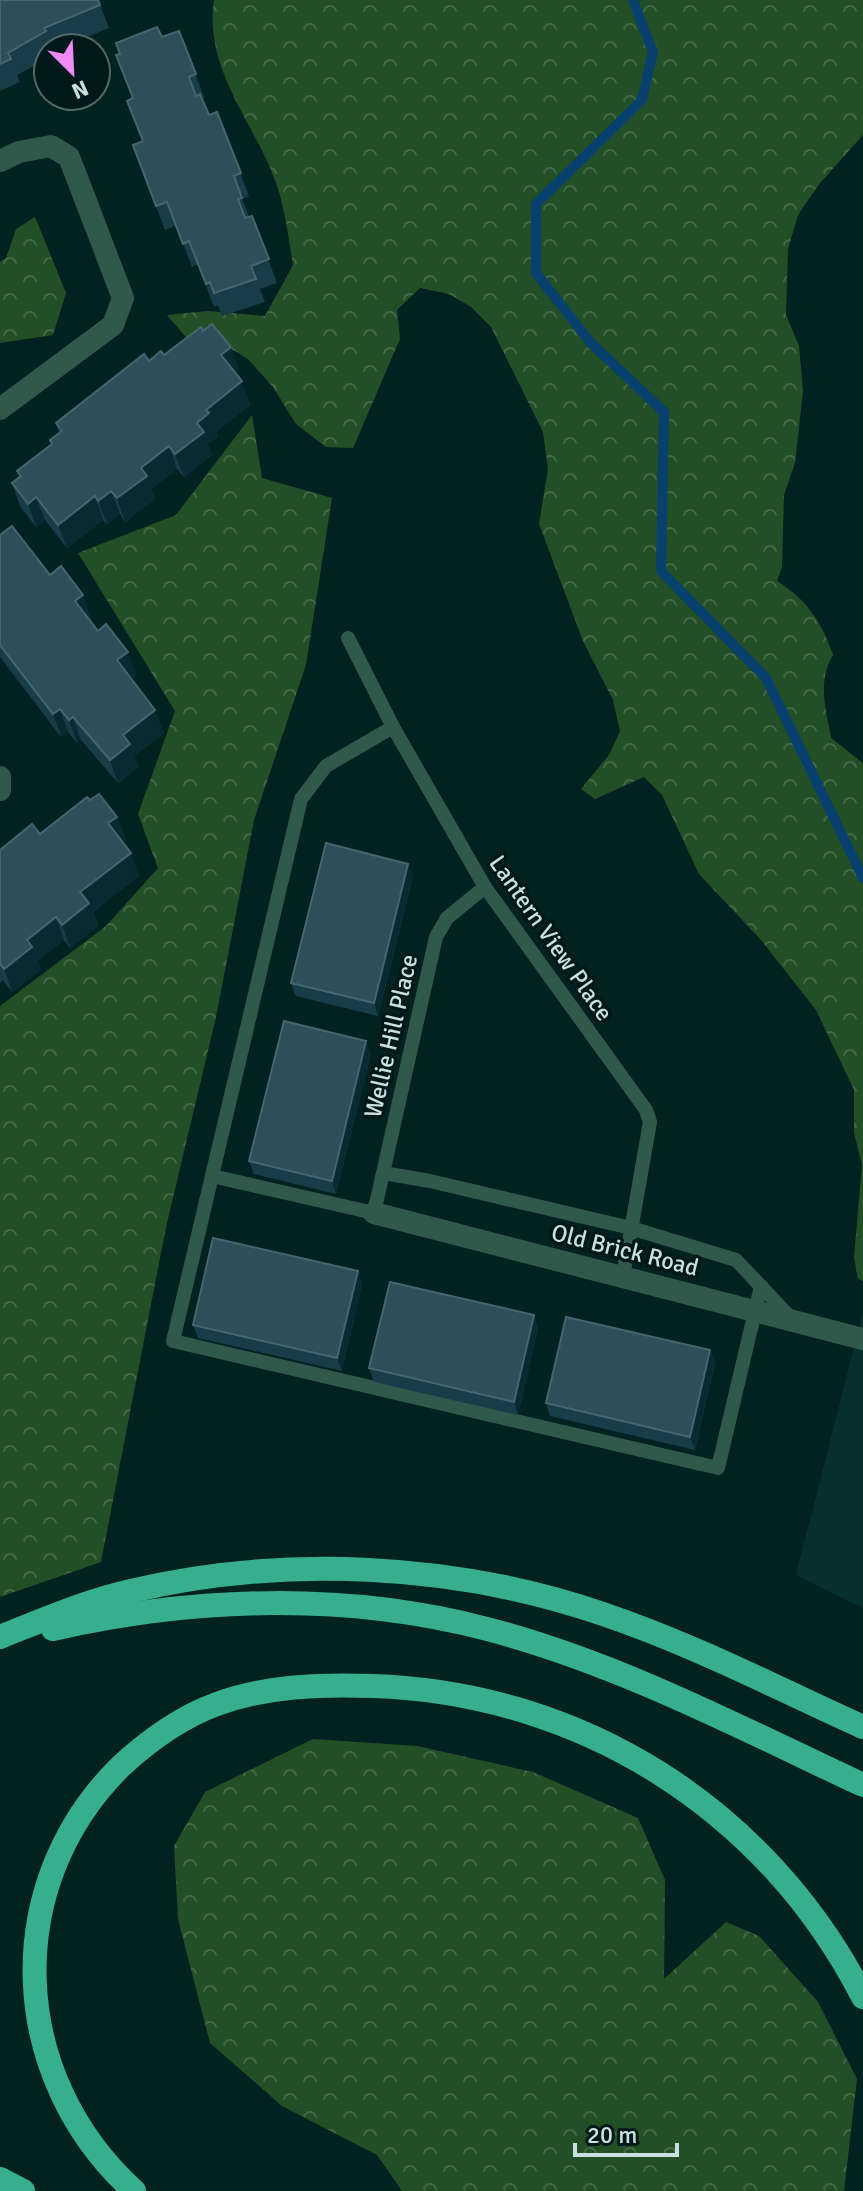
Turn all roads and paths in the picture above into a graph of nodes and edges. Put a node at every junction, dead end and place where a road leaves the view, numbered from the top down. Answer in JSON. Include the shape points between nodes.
{"nodes":[{"id":1,"x":0,"y":161,"type":"edge"},
{"id":2,"x":0,"y":409,"type":"edge"},
{"id":3,"x":348,"y":638,"type":"dead end"},
{"id":4,"x":393,"y":727,"type":"junction"},
{"id":5,"x":0,"y":777,"type":"edge"},
{"id":6,"x":0,"y":790,"type":"edge"},
{"id":7,"x":485,"y":887,"type":"junction"},
{"id":8,"x":383,"y":1173,"type":"junction"},
{"id":9,"x":212,"y":1176,"type":"junction"},
{"id":10,"x":374,"y":1213,"type":"junction"},
{"id":11,"x":631,"y":1228,"type":"junction"},
{"id":12,"x":623,"y":1276,"type":"junction"},
{"id":13,"x":761,"y":1286,"type":"junction"},
{"id":14,"x":757,"y":1311,"type":"junction"},
{"id":15,"x":794,"y":1321,"type":"junction"},
{"id":16,"x":863,"y":1339,"type":"edge"},
{"id":17,"x":0,"y":1639,"type":"edge"},
{"id":18,"x":863,"y":1727,"type":"edge"},
{"id":19,"x":863,"y":1785,"type":"edge"},
{"id":20,"x":863,"y":1997,"type":"edge"},
{"id":21,"x":0,"y":2179,"type":"edge"},
{"id":22,"x":23,"y":2191,"type":"edge"},
{"id":23,"x":134,"y":2191,"type":"edge"}],
"edges":[{"from":1,"to":2,"type":"street","via":[[51,146],[69,157],[123,298],[113,325]]},
{"from":3,"to":4,"type":"lane","name":"Lantern View Place"},
{"from":4,"to":7,"type":"lane","name":"Lantern View Place"},
{"from":4,"to":9,"type":"lane","via":[[326,766],[301,799]]},
{"from":5,"to":6,"type":"street"},
{"from":7,"to":8,"type":"lane","name":"Wellie Hill Place","via":[[447,918],[436,937]]},
{"from":7,"to":11,"type":"lane","name":"Lantern View Place","via":[[646,1110],[650,1122]]},
{"from":8,"to":10,"type":"lane","name":"Wellie Hill Place"},
{"from":8,"to":11,"type":"lane"},
{"from":9,"to":10,"type":"lane"},
{"from":9,"to":14,"type":"lane","via":[[173,1341],[718,1468]]},
{"from":10,"to":12,"type":"street","name":"Old Brick Road"},
{"from":11,"to":12,"type":"lane","name":"Lantern View Place"},
{"from":11,"to":13,"type":"lane","via":[[736,1260]]},
{"from":12,"to":14,"type":"street","name":"Old Brick Road"},
{"from":13,"to":14,"type":"lane"},
{"from":13,"to":15,"type":"lane"},
{"from":14,"to":15,"type":"street","name":"Old Brick Road"},
{"from":15,"to":16,"type":"street","name":"Old Brick Road"},
{"from":17,"to":18,"type":"highway","via":[[82,1605],[181,1581],[285,1570],[412,1575],[484,1585],[601,1613]]},
{"from":17,"to":19,"type":"highway","via":[[131,1613],[234,1603],[423,1616],[486,1629],[617,1673]]},
{"from":20,"to":23,"type":"highway","via":[[813,1914],[765,1856],[685,1789],[633,1757],[526,1712],[443,1693],[350,1685],[253,1694],[175,1724],[106,1780],[74,1820],[43,1885],[31,1952],[35,2019],[43,2049],[83,2133]]},
{"from":21,"to":22,"type":"highway"}]}
